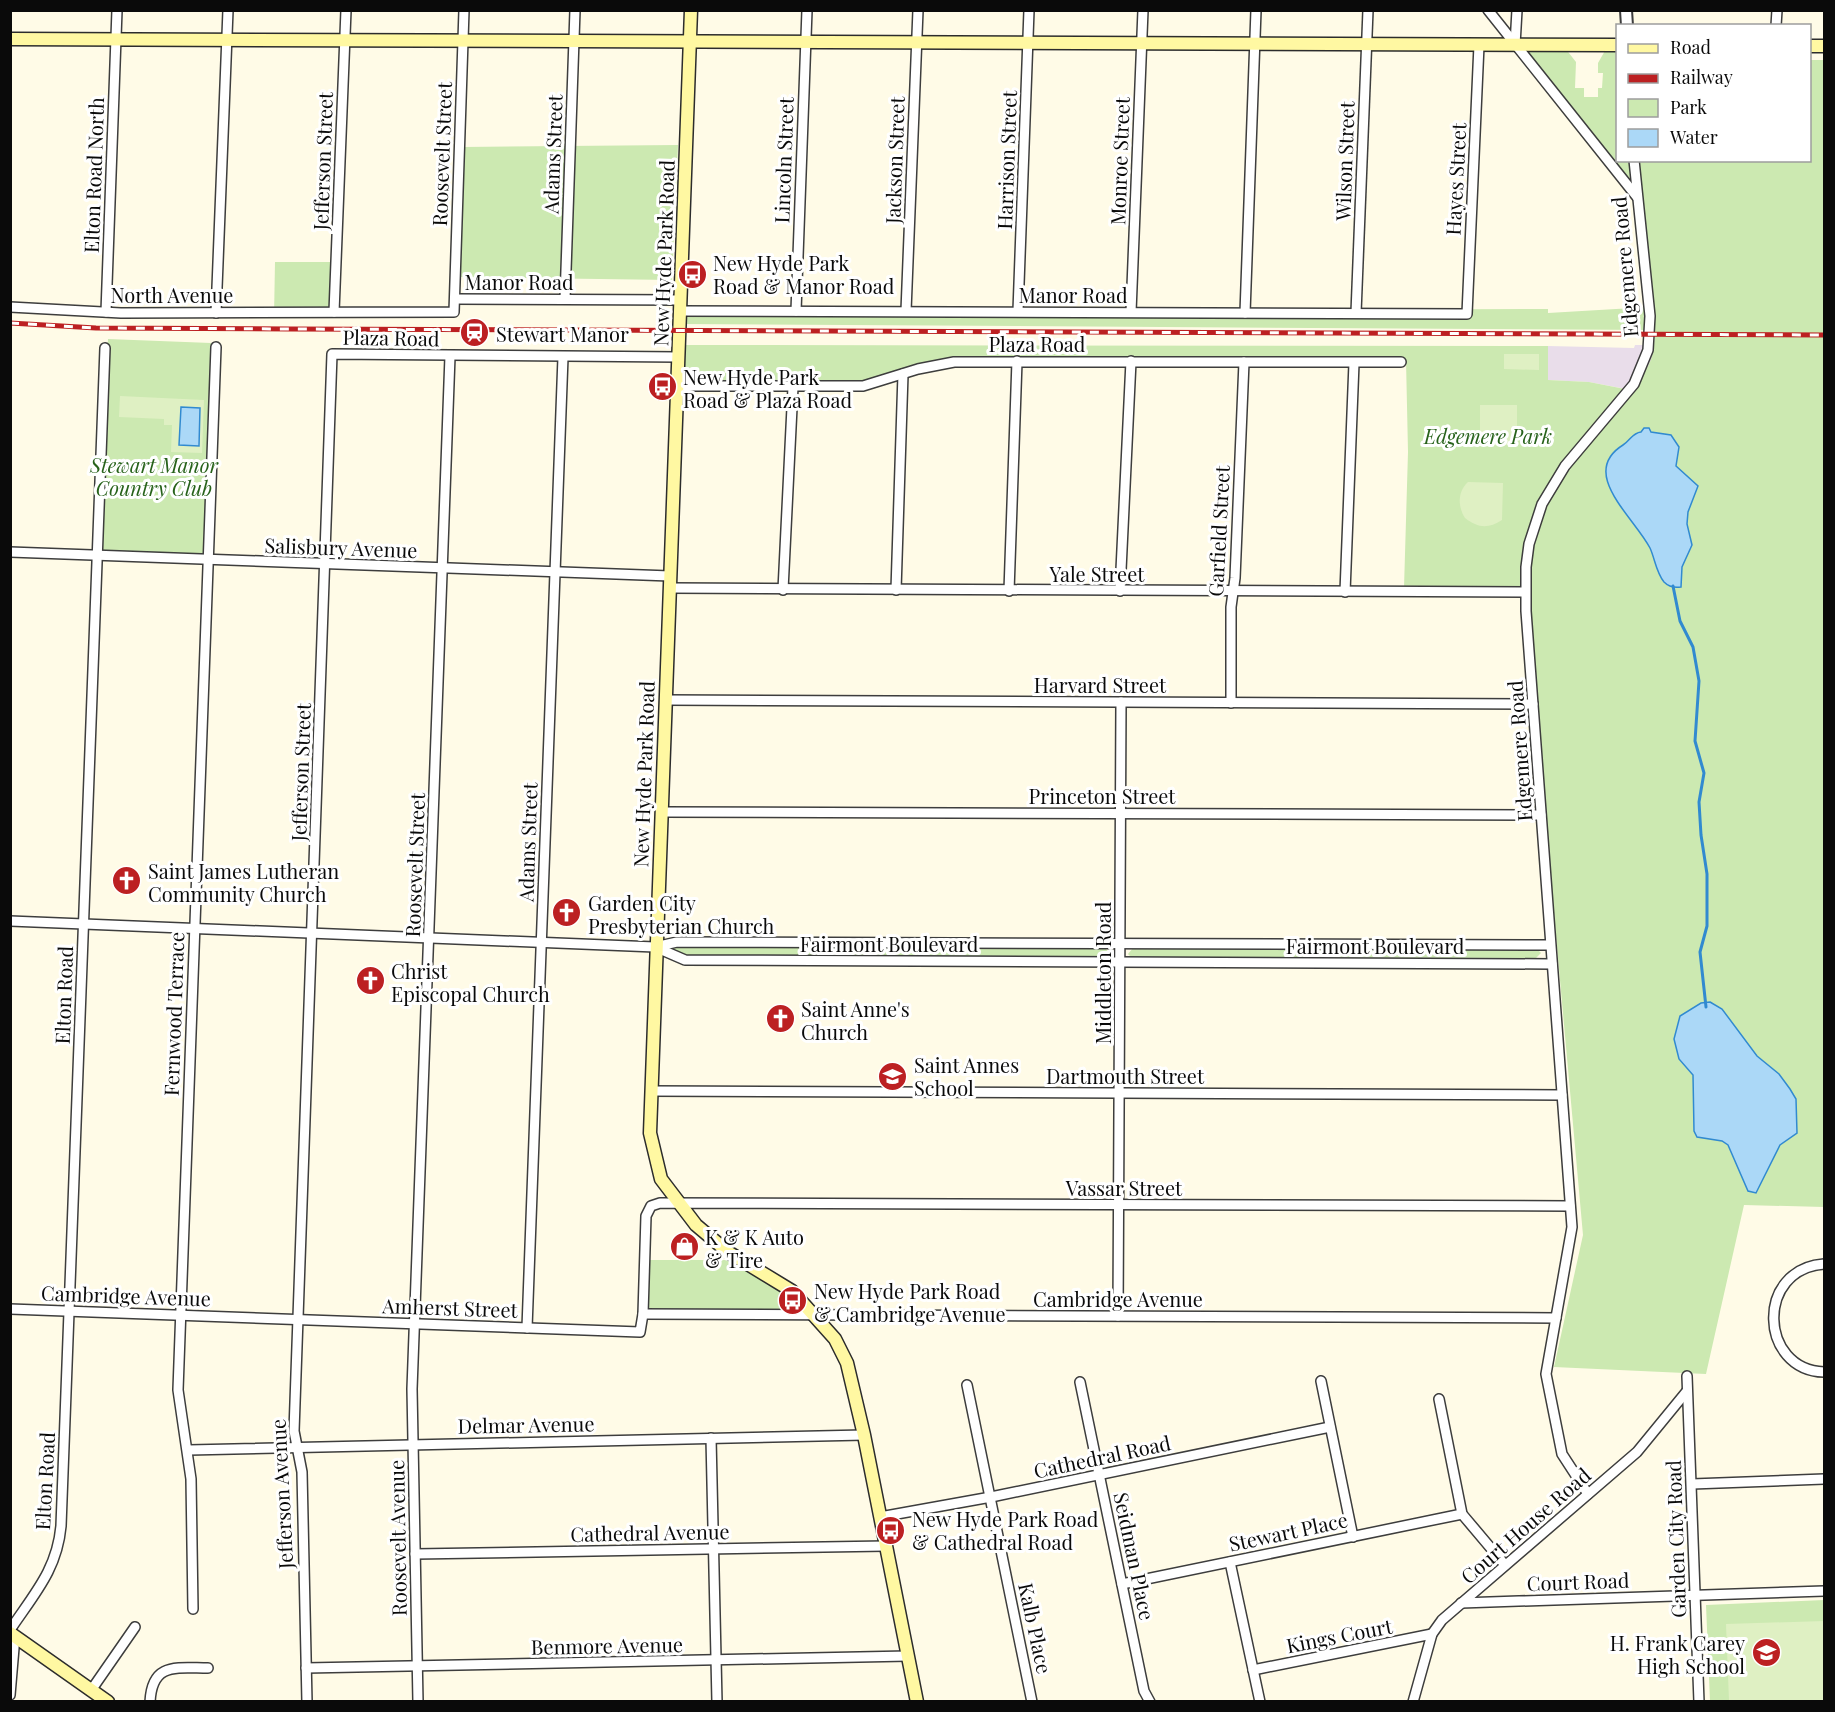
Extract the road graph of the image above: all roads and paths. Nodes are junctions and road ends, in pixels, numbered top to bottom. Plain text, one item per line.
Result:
1 (117, 10) edge
2 (228, 10) edge
3 (346, 10) edge
4 (464, 10) edge
5 (575, 10) edge
6 (691, 10) edge
7 (807, 10) edge
8 (918, 10) edge
9 (1029, 10) edge
10 (1143, 10) edge
11 (1256, 10) edge
12 (1368, 10) edge
13 (1488, 10) edge
14 (1517, 10) edge
15 (10, 39) edge
16 (116, 39) junction
17 (227, 39) junction
18 (345, 39) junction
19 (463, 40) junction
20 (574, 41) junction
21 (690, 42) junction
22 (806, 42) junction
23 (917, 42) junction
24 (1028, 43) junction
25 (1142, 43) junction
26 (1255, 44) junction
27 (1366, 45) junction
28 (1479, 45) junction
29 (1515, 45) junction
30 (1616, 45) edge
31 (1634, 162) edge
32 (1637, 197) junction
33 (455, 298) junction
34 (565, 299) junction
35 (680, 305) junction
36 (10, 307) edge
37 (796, 311) junction
38 (906, 311) junction
39 (106, 312) junction
40 (334, 312) junction
41 (1018, 312) junction
42 (1131, 312) junction
43 (216, 313) junction
44 (1245, 313) junction
45 (1356, 313) junction
46 (1467, 314) joint
47 (216, 347) dead end
48 (105, 348) dead end
49 (450, 356) junction
50 (563, 357) junction
51 (678, 357) junction
52 (1017, 361) junction
53 (1131, 361) junction
54 (1244, 362) junction
55 (1401, 362) dead end
56 (1354, 363) junction
57 (332, 369) joint
58 (903, 374) junction
59 (678, 386) junction
60 (793, 387) junction
61 (10, 552) edge
62 (97, 556) junction
63 (208, 560) junction
64 (326, 564) junction
65 (443, 569) junction
66 (554, 573) junction
67 (670, 582) junction
68 (783, 590) junction
69 (896, 590) junction
70 (1008, 591) junction
71 (1120, 591) junction
72 (1233, 591) junction
73 (1345, 592) junction
74 (1525, 592) junction
75 (666, 700) junction
76 (1121, 702) junction
77 (1230, 703) junction
78 (1533, 704) junction
79 (662, 812) junction
80 (1121, 813) junction
81 (1541, 815) junction
82 (10, 921) edge
83 (83, 924) junction
84 (194, 928) junction
85 (312, 933) junction
86 (430, 938) junction
87 (541, 942) junction
88 (1120, 943) junction
89 (1550, 945) junction
90 (655, 947) junction
91 (1120, 962) junction
92 (1552, 964) junction
93 (651, 1091) junction
94 (1120, 1094) junction
95 (1562, 1095) junction
96 (678, 1203) junction
97 (1119, 1204) junction
98 (1570, 1206) junction
99 (1824, 1264) edge
100 (10, 1309) edge
101 (69, 1311) junction
102 (643, 1314) junction
103 (814, 1314) junction
104 (180, 1315) junction
105 (1118, 1316) junction
106 (240, 1318) joint
107 (1556, 1318) junction
108 (297, 1320) junction
109 (415, 1324) junction
110 (527, 1328) junction
111 (1824, 1372) edge
112 (412, 1374) joint
113 (1687, 1376) dead end
114 (1320, 1381) dead end
115 (1080, 1382) dead end
116 (968, 1385) dead end
117 (1687, 1390) junction
118 (1439, 1399) dead end
119 (1330, 1427) junction
120 (864, 1435) junction
121 (711, 1438) junction
122 (412, 1444) junction
123 (297, 1446) junction
124 (189, 1450) junction
125 (1100, 1475) junction
126 (1824, 1479) edge
127 (1692, 1484) junction
128 (1588, 1494) junction
129 (990, 1497) junction
130 (1462, 1514) junction
131 (880, 1516) junction
132 (1353, 1536) junction
133 (886, 1546) junction
134 (714, 1550) junction
135 (415, 1554) junction
136 (1230, 1562) junction
137 (1505, 1565) junction
138 (1122, 1584) junction
139 (1824, 1591) edge
140 (1695, 1595) junction
141 (1461, 1603) junction
142 (193, 1609) dead end
143 (135, 1627) dead end
144 (12, 1633) edge
145 (1432, 1634) junction
146 (908, 1656) junction
147 (716, 1661) junction
148 (417, 1666) junction
149 (208, 1668) dead end
150 (306, 1668) junction
151 (1253, 1671) junction
152 (92, 1689) junction
153 (10, 1695) edge
154 (108, 1701) edge
155 (150, 1701) edge
156 (307, 1701) edge
157 (418, 1701) edge
158 (717, 1701) edge
159 (917, 1701) edge
160 (1032, 1701) edge
161 (1150, 1701) edge
162 (1260, 1701) edge
163 (1413, 1701) edge
164 (1699, 1701) edge

1 - 16 street, Elton Road North
2 - 17 street
3 - 18 street, Jefferson Street
4 - 19 street, Roosevelt Street
5 - 20 street, Adams Street
6 - 21 main road, New Hyde Park Road
7 - 22 street, Lincoln Street
8 - 23 street, Jackson Street
9 - 24 street, Harrison Street
10 - 25 street, Monroe Street
11 - 26 street
12 - 27 street, Wilson Street
13 - 29 street
14 - 29 street
15 - 16 main road
16 - 17 main road
16 - 39 street, Elton Road North
17 - 18 main road
17 - 43 street
18 - 19 main road
18 - 40 street, Jefferson Street
19 - 20 main road
19 - 33 street, Roosevelt Street
20 - 21 main road
20 - 34 street, Adams Street
21 - 22 main road
21 - 35 main road, New Hyde Park Road
22 - 23 main road
22 - 37 street, Lincoln Street
23 - 24 main road
23 - 38 street, Jackson Street
24 - 25 main road
24 - 41 street, Harrison Street
25 - 26 main road
25 - 42 street, Monroe Street
26 - 27 main road
26 - 44 street
27 - 28 main road
27 - 45 street, Wilson Street
28 - 29 main road
28 - 46 street, Hayes Street
29 - 30 main road
29 - 32 street
31 - 32 street, Edgemere Road
32 - 74 street, Edgemere Road
33 - 34 street, Manor Road
33 - 40 street, Manor Road
34 - 35 street, Manor Road
35 - 37 street, Manor Road
35 - 51 main road, New Hyde Park Road
36 - 39 street, North Avenue
37 - 38 street, Manor Road
38 - 41 street, Manor Road
39 - 43 street, North Avenue
40 - 43 street, North Avenue
41 - 42 street, Manor Road
42 - 44 street, Manor Road
44 - 45 street, Manor Road
45 - 46 street, Manor Road
47 - 63 street, Fernwood Terrace
48 - 62 street, Elton Road
49 - 50 street, Plaza Road
49 - 57 street, Plaza Road
49 - 65 street, Roosevelt Street
50 - 51 street, Plaza Road
50 - 66 street, Adams Street
51 - 59 main road, New Hyde Park Road
52 - 53 street, Plaza Road
52 - 58 street, Plaza Road
52 - 70 street
53 - 54 street, Plaza Road
53 - 71 street
54 - 56 street, Plaza Road
54 - 72 street, Garfield Street
55 - 56 street, Plaza Road
56 - 73 street
57 - 64 street, Jefferson Street
58 - 60 street, Plaza Road
58 - 69 street
59 - 60 street, Plaza Road
59 - 67 main road, New Hyde Park Road
60 - 68 street
61 - 62 street, Salisbury Avenue
62 - 63 street, Salisbury Avenue
62 - 83 street, Elton Road
63 - 64 street, Salisbury Avenue
63 - 84 street, Fernwood Terrace
64 - 65 street, Salisbury Avenue
64 - 85 street, Jefferson Street
65 - 66 street, Salisbury Avenue
65 - 86 street, Roosevelt Street
66 - 67 street, Salisbury Avenue
66 - 87 street, Adams Street
67 - 68 street, Yale Street
67 - 75 main road, New Hyde Park Road
68 - 69 street, Yale Street
69 - 70 street, Yale Street
70 - 71 street, Yale Street
71 - 72 street, Yale Street
72 - 73 street, Yale Street
72 - 77 street, Garfield Street
73 - 74 street, Yale Street
74 - 78 street, Edgemere Road
75 - 76 street, Harvard Street
75 - 79 main road, New Hyde Park Road
76 - 77 street, Harvard Street
76 - 80 street, Middleton Road
77 - 78 street, Harvard Street
78 - 81 street, Edgemere Road
79 - 80 street, Princeton Street
79 - 90 main road, New Hyde Park Road
80 - 81 street, Princeton Street
80 - 88 street, Middleton Road
81 - 89 street, Edgemere Road
82 - 83 street
83 - 84 street
83 - 101 street, Elton Road
84 - 85 street
84 - 104 street, Fernwood Terrace
85 - 86 street
85 - 108 street, Jefferson Street
86 - 87 street
86 - 109 street, Roosevelt Street
87 - 90 street
87 - 110 street, Adams Street
88 - 89 street, Fairmont Boulevard
88 - 90 street, Fairmont Boulevard
88 - 91 street, Middleton Road
89 - 92 street, Edgemere Road
90 - 91 street, Fairmont Boulevard
90 - 93 main road, New Hyde Park Road
91 - 92 street, Fairmont Boulevard
91 - 94 street, Middleton Road
92 - 95 street, Edgemere Road
93 - 94 street, Dartmouth Street
93 - 96 main road, New Hyde Park Road
94 - 95 street, Dartmouth Street
94 - 97 street, Middleton Road
95 - 98 street, Edgemere Road
96 - 97 street, Vassar Street
96 - 102 street, Vassar Street
96 - 103 main road, New Hyde Park Road
97 - 98 street, Vassar Street
97 - 105 street, Middleton Road
98 - 107 street, Edgemere Road
99 - 111 street
100 - 101 street, Cambridge Avenue
101 - 104 street, Cambridge Avenue
101 - 144 street, Elton Road
102 - 103 street, Cambridge Avenue
102 - 110 street, Amherst Street
103 - 105 street, Cambridge Avenue
103 - 120 main road, New Hyde Park Road
104 - 106 street, Cambridge Avenue
104 - 124 street, Fernwood Terrace
105 - 107 street, Cambridge Avenue
106 - 108 street, Amherst Street
107 - 128 street, Edgemere Road
108 - 109 street, Amherst Street
108 - 123 street, Jefferson Avenue
109 - 110 street, Amherst Street
109 - 112 street, Roosevelt Street
112 - 122 street, Roosevelt Avenue
113 - 117 street, Garden City Road
114 - 119 street
115 - 125 street, Seidman Place
116 - 129 street, Kalb Place
117 - 127 street, Garden City Road
117 - 128 street, Court House Road
118 - 130 street
119 - 125 street, Cathedral Road
119 - 132 street
120 - 121 street, Delmar Avenue
120 - 131 main road, New Hyde Park Road
121 - 122 street, Delmar Avenue
121 - 134 street
122 - 123 street, Delmar Avenue
122 - 135 street, Roosevelt Avenue
123 - 124 street, Delmar Avenue
123 - 150 street, Jefferson Avenue
124 - 142 street, Fernwood Terrace
125 - 129 street, Cathedral Road
125 - 138 street, Seidman Place
126 - 127 street
127 - 140 street, Garden City Road
128 - 137 street, Court House Road
129 - 131 street, Cathedral Road
129 - 160 street, Kalb Place
130 - 132 street, Stewart Place
130 - 137 street
131 - 133 main road, New Hyde Park Road
132 - 136 street, Stewart Place
133 - 134 street, Cathedral Avenue
133 - 146 main road, New Hyde Park Road
134 - 135 street, Cathedral Avenue
134 - 147 street
135 - 148 street, Roosevelt Avenue
136 - 138 street, Stewart Place
136 - 151 street
137 - 141 street, Court House Road
138 - 161 street, Seidman Place
139 - 140 street, Court Road
140 - 141 street, Court Road
140 - 164 street, Garden City Road
141 - 145 street, Court House Road
143 - 152 street
144 - 152 main road
144 - 153 street
145 - 151 street, Kings Court
145 - 163 street, Court House Road
146 - 147 street, Benmore Avenue
146 - 159 main road, New Hyde Park Road
147 - 148 street, Benmore Avenue
147 - 158 street
148 - 150 street, Benmore Avenue
148 - 157 street, Roosevelt Avenue
149 - 155 street
150 - 156 street, Jefferson Avenue
151 - 162 street
152 - 154 main road

